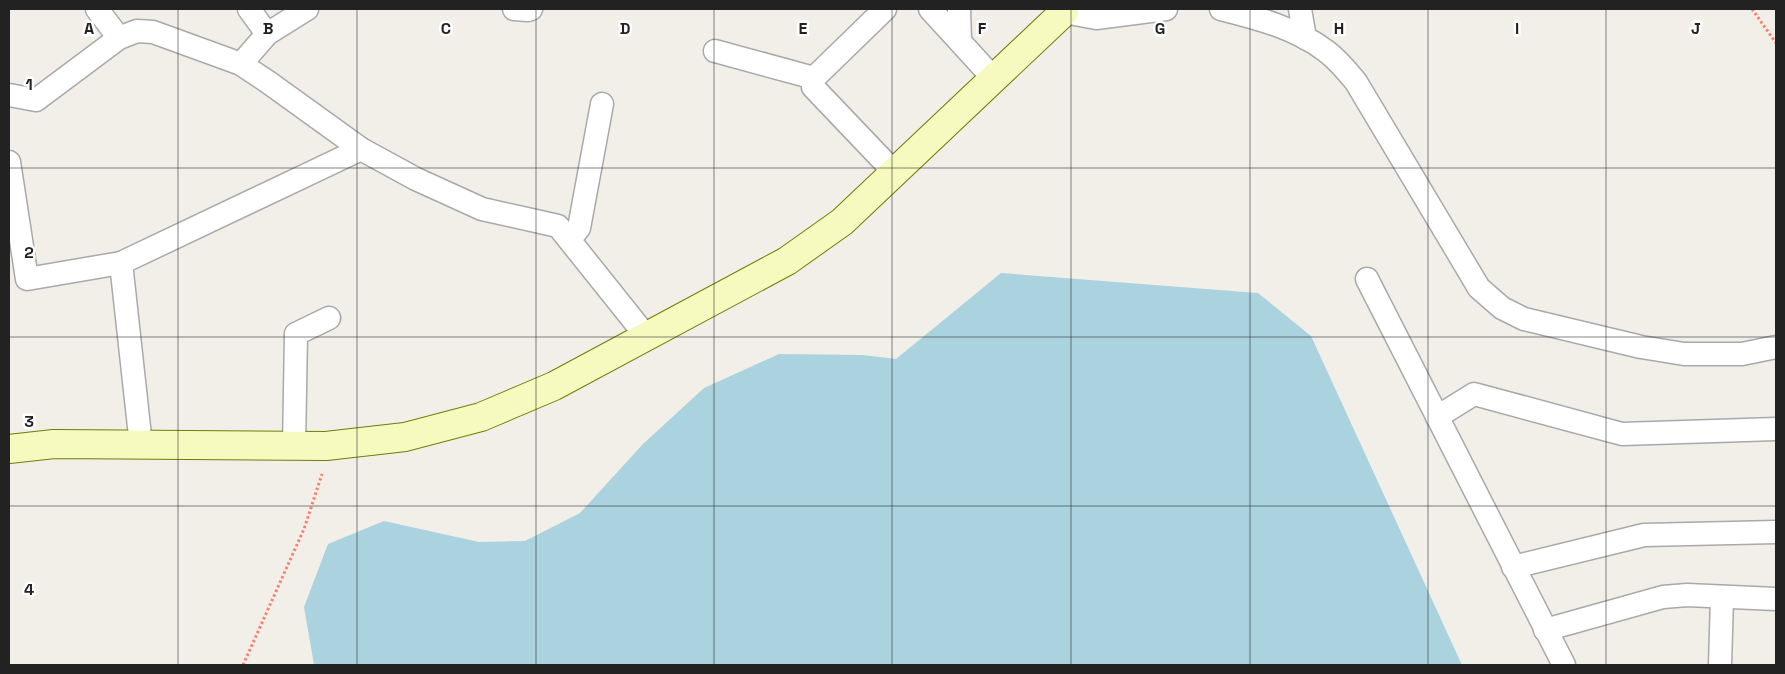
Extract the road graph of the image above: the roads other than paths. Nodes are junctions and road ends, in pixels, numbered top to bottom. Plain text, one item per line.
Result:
1 (97, 9) edge
2 (248, 9) edge
3 (307, 9) edge
4 (514, 9) edge
5 (531, 9) edge
6 (885, 9) edge
7 (930, 9) edge
8 (959, 9) edge
9 (1166, 9) edge
10 (1221, 9) edge
11 (1300, 9) edge
12 (1066, 10) edge
13 (267, 34) junction
14 (119, 38) junction
15 (1304, 38) junction
16 (960, 41) junction
17 (715, 51) dead end
18 (241, 64) junction
19 (814, 78) junction
20 (994, 79) junction
21 (9, 95) edge
22 (602, 104) dead end
23 (361, 149) junction
24 (9, 162) edge
25 (895, 173) junction
26 (570, 239) junction
27 (121, 263) junction
28 (1367, 279) dead end
29 (329, 318) dead end
30 (646, 336) junction
31 (1776, 347) edge
32 (1437, 417) junction
33 (1776, 429) edge
34 (141, 445) junction
35 (294, 446) junction
36 (9, 449) edge
37 (1776, 532) edge
38 (1513, 567) junction
39 (1722, 597) junction
40 (1776, 599) edge
41 (1545, 630) junction
42 (1564, 665) edge
43 (1720, 665) edge

1 - 14 street
2 - 13 street
3 - 13 street
4 - 5 street
6 - 19 street
7 - 16 street
8 - 16 street
9 - 12 street
10 - 15 street
11 - 15 street
12 - 20 street
13 - 18 street
14 - 18 street
14 - 21 street
15 - 31 street
16 - 20 street
17 - 19 street
18 - 23 street
19 - 25 street
20 - 25 street
22 - 26 street
23 - 26 street
23 - 27 street
24 - 27 street
25 - 30 street
26 - 30 street
27 - 34 street
28 - 32 street
29 - 35 street
30 - 35 street
32 - 33 street
32 - 38 street
34 - 35 street
34 - 36 street
37 - 38 street
38 - 41 street
39 - 40 street
39 - 41 street
39 - 43 street
41 - 42 street

